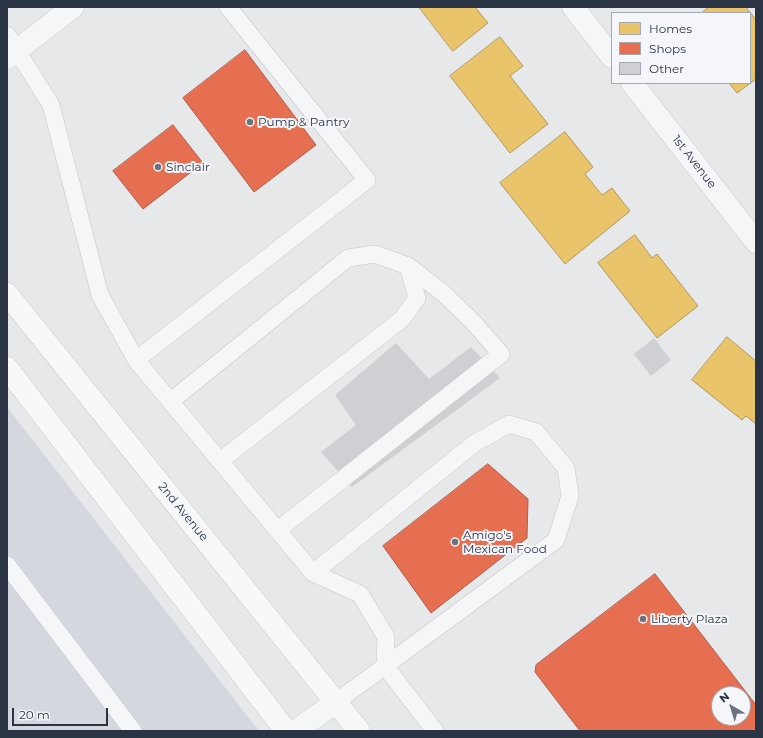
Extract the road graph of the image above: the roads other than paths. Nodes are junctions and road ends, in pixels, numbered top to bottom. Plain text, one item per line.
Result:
1 (73, 7) edge
2 (228, 7) edge
3 (573, 7) edge
4 (10, 48) edge
5 (611, 56) edge
6 (633, 84) edge
7 (756, 242) edge
8 (408, 266) junction
9 (7, 294) edge
10 (136, 360) junction
11 (7, 368) edge
12 (171, 401) junction
13 (220, 461) junction
14 (278, 530) junction
15 (7, 565) edge
16 (313, 573) junction
17 (385, 666) junction
18 (336, 702) junction
19 (133, 731) edge
20 (286, 731) edge
21 (296, 731) edge
22 (359, 731) edge
23 (435, 731) edge

1 - 4 street
2 - 10 lane
3 - 5 street
4 - 10 lane
6 - 7 street, 1st Avenue
8 - 12 lane
8 - 13 lane
8 - 14 lane
9 - 18 main road, 2nd Avenue
10 - 12 lane
11 - 20 main road
12 - 13 lane
13 - 14 lane
14 - 16 lane
15 - 19 lane
16 - 17 lane
16 - 17 lane
17 - 18 lane
17 - 23 lane
18 - 21 street
18 - 22 main road, 2nd Avenue

